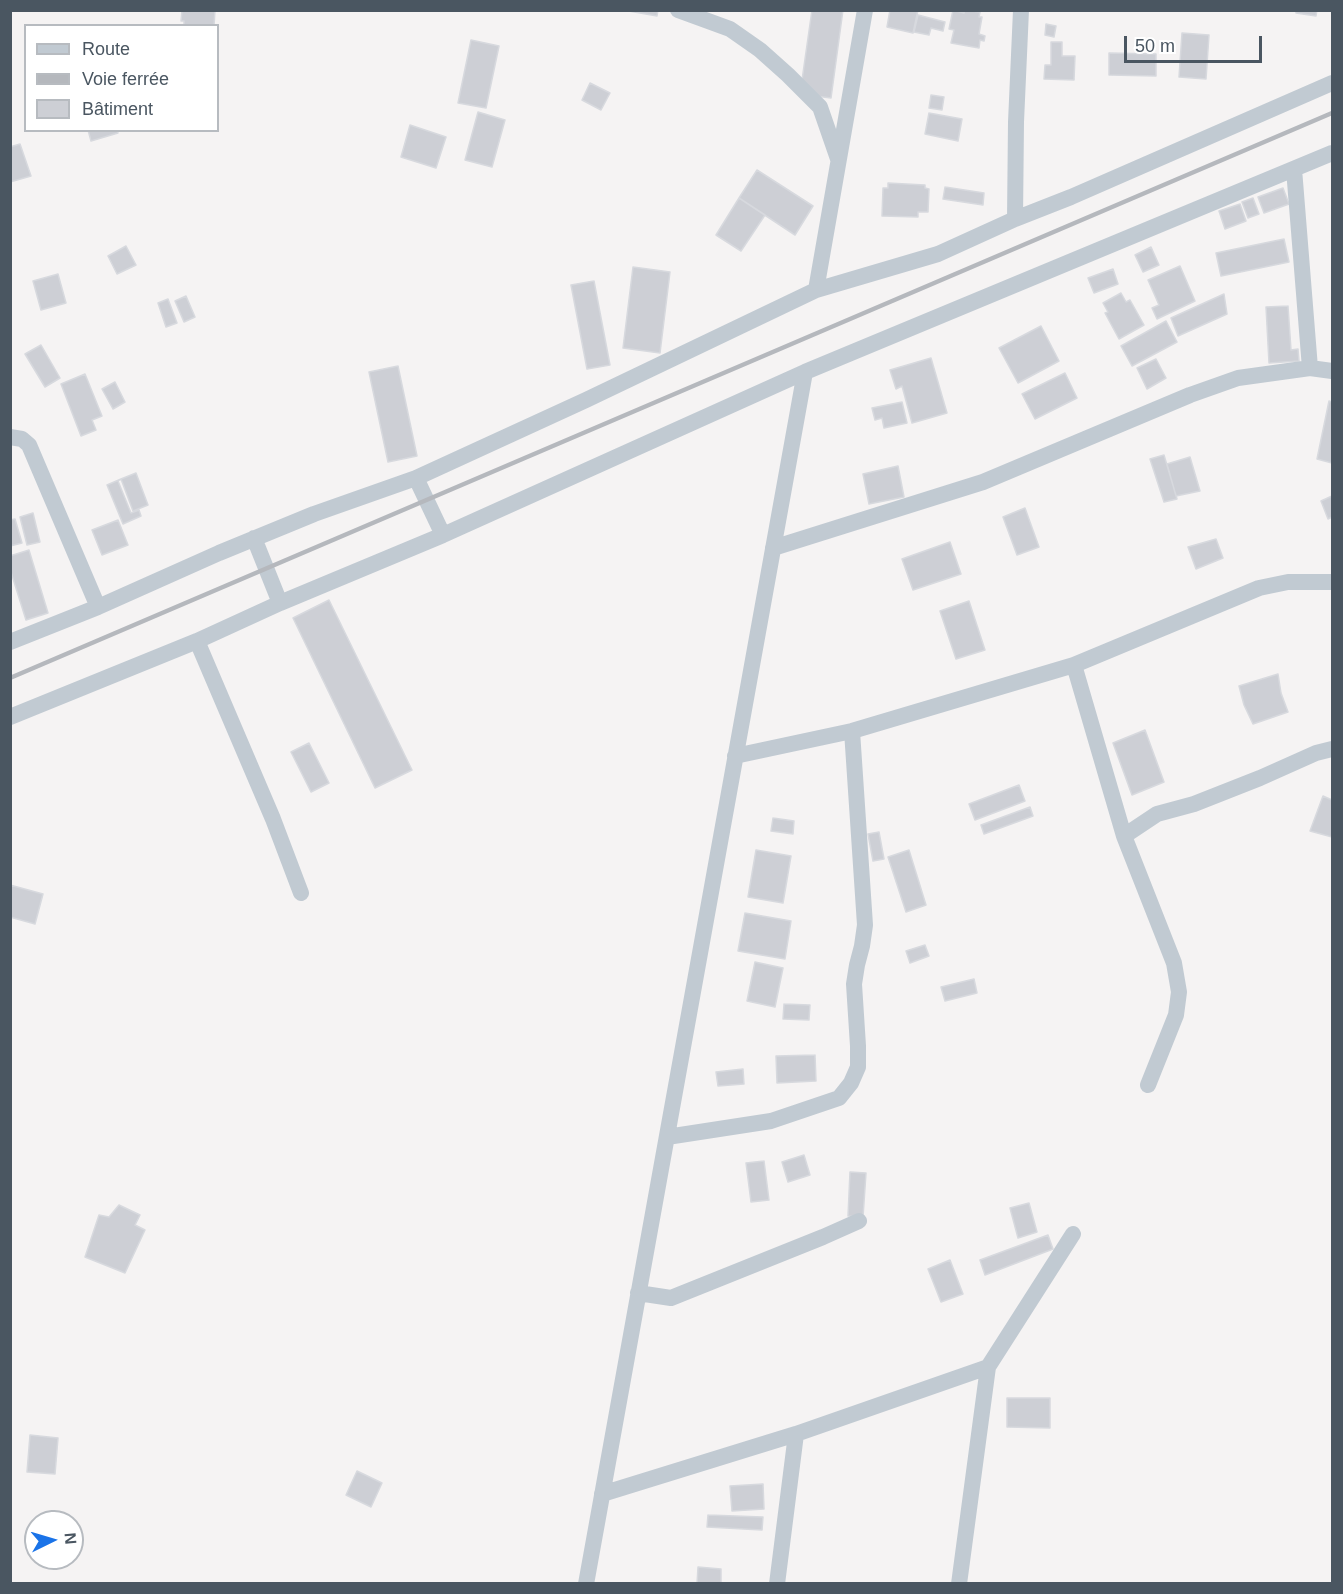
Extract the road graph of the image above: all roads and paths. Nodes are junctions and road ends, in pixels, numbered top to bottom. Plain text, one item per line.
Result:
1 (678, 10) edge
2 (865, 10) edge
3 (1021, 10) edge
4 (1332, 83) edge
5 (1332, 153) edge
6 (839, 160) junction
7 (1294, 169) junction
8 (1015, 219) junction
9 (816, 290) junction
10 (1310, 368) junction
11 (1332, 371) edge
12 (805, 372) junction
13 (10, 438) edge
14 (416, 478) junction
15 (443, 535) junction
16 (254, 538) junction
17 (773, 549) junction
18 (1332, 582) edge
19 (280, 603) junction
20 (98, 607) junction
21 (197, 641) junction
22 (10, 642) edge
23 (1074, 665) junction
24 (10, 717) edge
25 (852, 731) junction
26 (1332, 749) edge
27 (735, 756) junction
28 (1124, 836) junction
29 (301, 893) dead end
30 (1148, 1084) dead end
31 (667, 1137) junction
32 (859, 1221) dead end
33 (1073, 1234) dead end
34 (638, 1293) junction
35 (988, 1366) junction
36 (796, 1434) junction
37 (602, 1494) junction
38 (586, 1584) edge
39 (777, 1584) edge
40 (959, 1584) edge

1 - 6 street
2 - 6 street
3 - 8 street
4 - 8 street
5 - 7 street
6 - 9 street
7 - 10 street
7 - 12 street
8 - 9 street
9 - 14 street
10 - 11 street
10 - 17 street
12 - 15 street
12 - 17 street
13 - 20 street
14 - 15 street
14 - 16 street
15 - 19 street
16 - 19 street
16 - 20 street
17 - 27 street
18 - 23 street
19 - 21 street
20 - 22 street
21 - 24 street
21 - 29 street
23 - 25 street
23 - 28 street
25 - 27 street
25 - 31 street
26 - 28 street
27 - 31 street
28 - 30 street
31 - 34 street
32 - 34 street
33 - 35 street
34 - 37 street
35 - 36 street
35 - 40 street
36 - 37 street
36 - 39 street
37 - 38 street

